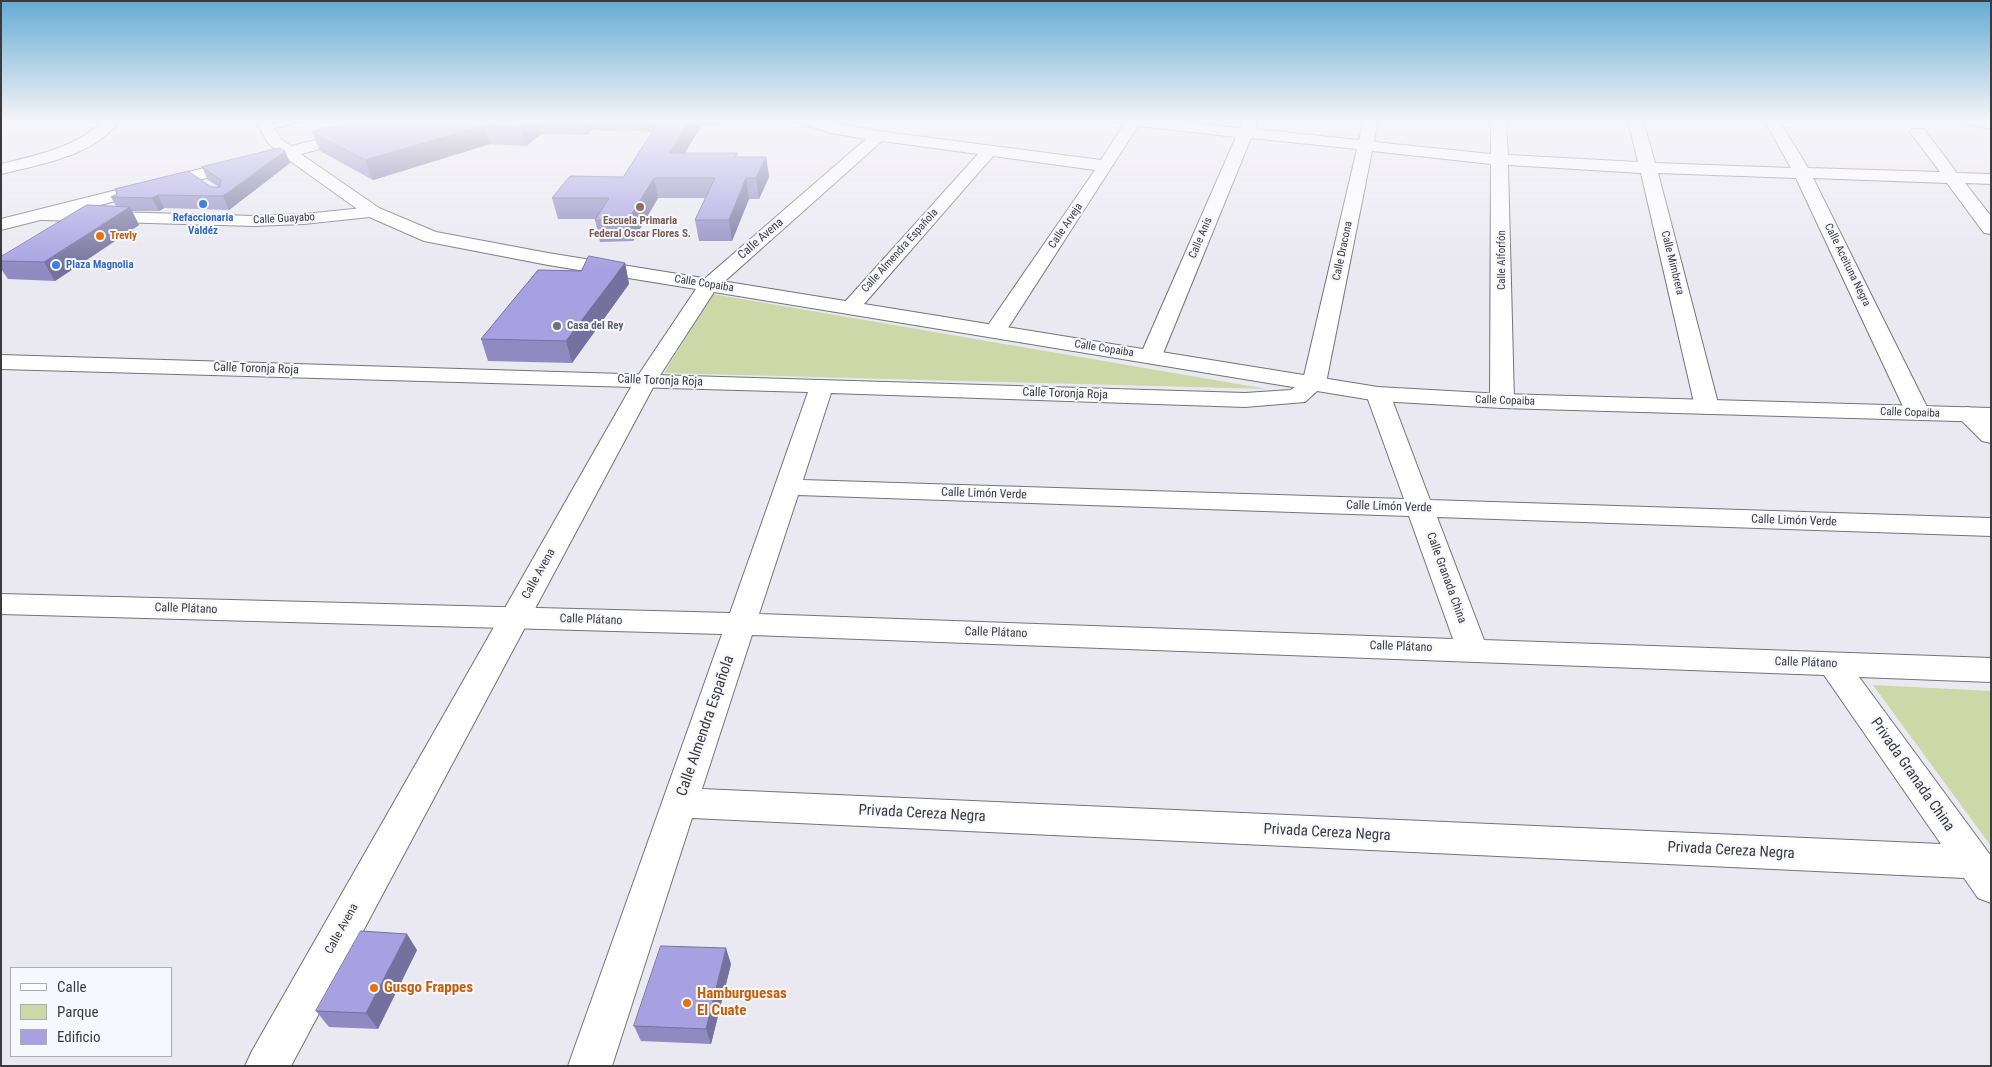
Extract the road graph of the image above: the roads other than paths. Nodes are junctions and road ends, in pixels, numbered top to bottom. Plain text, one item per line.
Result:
1 (147, 170) edge
2 (206, 170) edge
3 (319, 170) edge
4 (840, 170) edge
5 (972, 170) edge
6 (1103, 170) edge
7 (1230, 170) edge
8 (1361, 170) edge
9 (1501, 170) edge
10 (1649, 170) edge
11 (1704, 170) edge
12 (1800, 170) edge
13 (1946, 170) edge
14 (1802, 173) junction
15 (194, 176) junction
16 (1952, 178) junction
17 (1991, 179) edge
18 (208, 186) edge
19 (1, 210) edge
20 (373, 212) junction
21 (44, 214) junction
22 (1, 226) edge
23 (1991, 229) edge
24 (709, 285) junction
25 (850, 308) junction
26 (995, 331) junction
27 (1151, 356) junction
28 (1, 362) edge
29 (646, 380) junction
30 (1314, 383) junction
31 (822, 386) junction
32 (1378, 394) junction
33 (1502, 401) junction
34 (1707, 407) junction
35 (1918, 413) junction
36 (1979, 415) edge
37 (1991, 436) edge
38 (787, 487) junction
39 (1420, 508) junction
40 (1991, 527) edge
41 (1, 604) edge
42 (515, 618) junction
43 (741, 624) junction
44 (1472, 650) junction
45 (1833, 664) junction
46 (1991, 670) edge
47 (680, 804) junction
48 (1982, 874) edge
49 (267, 1066) edge
50 (590, 1066) edge

1 - 19 street
2 - 15 street
3 - 20 street, Calle Copaiba
4 - 24 street, Calle Avena
5 - 25 street, Calle Almendra Española
6 - 26 street, Calle Arveja
7 - 27 street, Calle Anís
8 - 30 street, Calle Dracona
9 - 33 street, Calle Alforfón
10 - 34 street, Calle Mimbrera
11 - 14 street
12 - 14 street, Calle Aceituna Negra
13 - 16 street
14 - 16 street
14 - 35 street, Calle Aceituna Negra
15 - 18 lane
15 - 21 street
16 - 17 street
16 - 23 street
20 - 21 street, Calle Guayabo
20 - 24 street, Calle Copaiba
21 - 22 street
24 - 25 street, Calle Copaiba
24 - 29 street, Calle Avena
25 - 26 street, Calle Copaiba
26 - 27 street, Calle Copaiba
27 - 30 street, Calle Copaiba
28 - 29 street, Calle Toronja Roja
29 - 31 street, Calle Toronja Roja
29 - 42 street, Calle Avena
30 - 31 street, Calle Toronja Roja
30 - 32 street, Calle Copaiba
31 - 38 street, Calle Almendra Española
32 - 33 street, Calle Copaiba
32 - 39 street, Calle Granada China
33 - 34 street, Calle Copaiba
34 - 35 street, Calle Copaiba
35 - 36 street, Calle Copaiba
36 - 37 street
38 - 39 street, Calle Limón Verde
38 - 43 street, Calle Almendra Española
39 - 40 street, Calle Limón Verde
39 - 44 street, Calle Granada China
41 - 42 street, Calle Plátano
42 - 43 street, Calle Plátano
42 - 49 street, Calle Avena
43 - 44 street, Calle Plátano
43 - 47 street, Calle Almendra Española
44 - 45 street, Calle Plátano
45 - 46 street, Calle Plátano
45 - 48 street, Privada Granada China
47 - 48 street, Privada Cereza Negra
47 - 50 street, Calle Almendra Española

